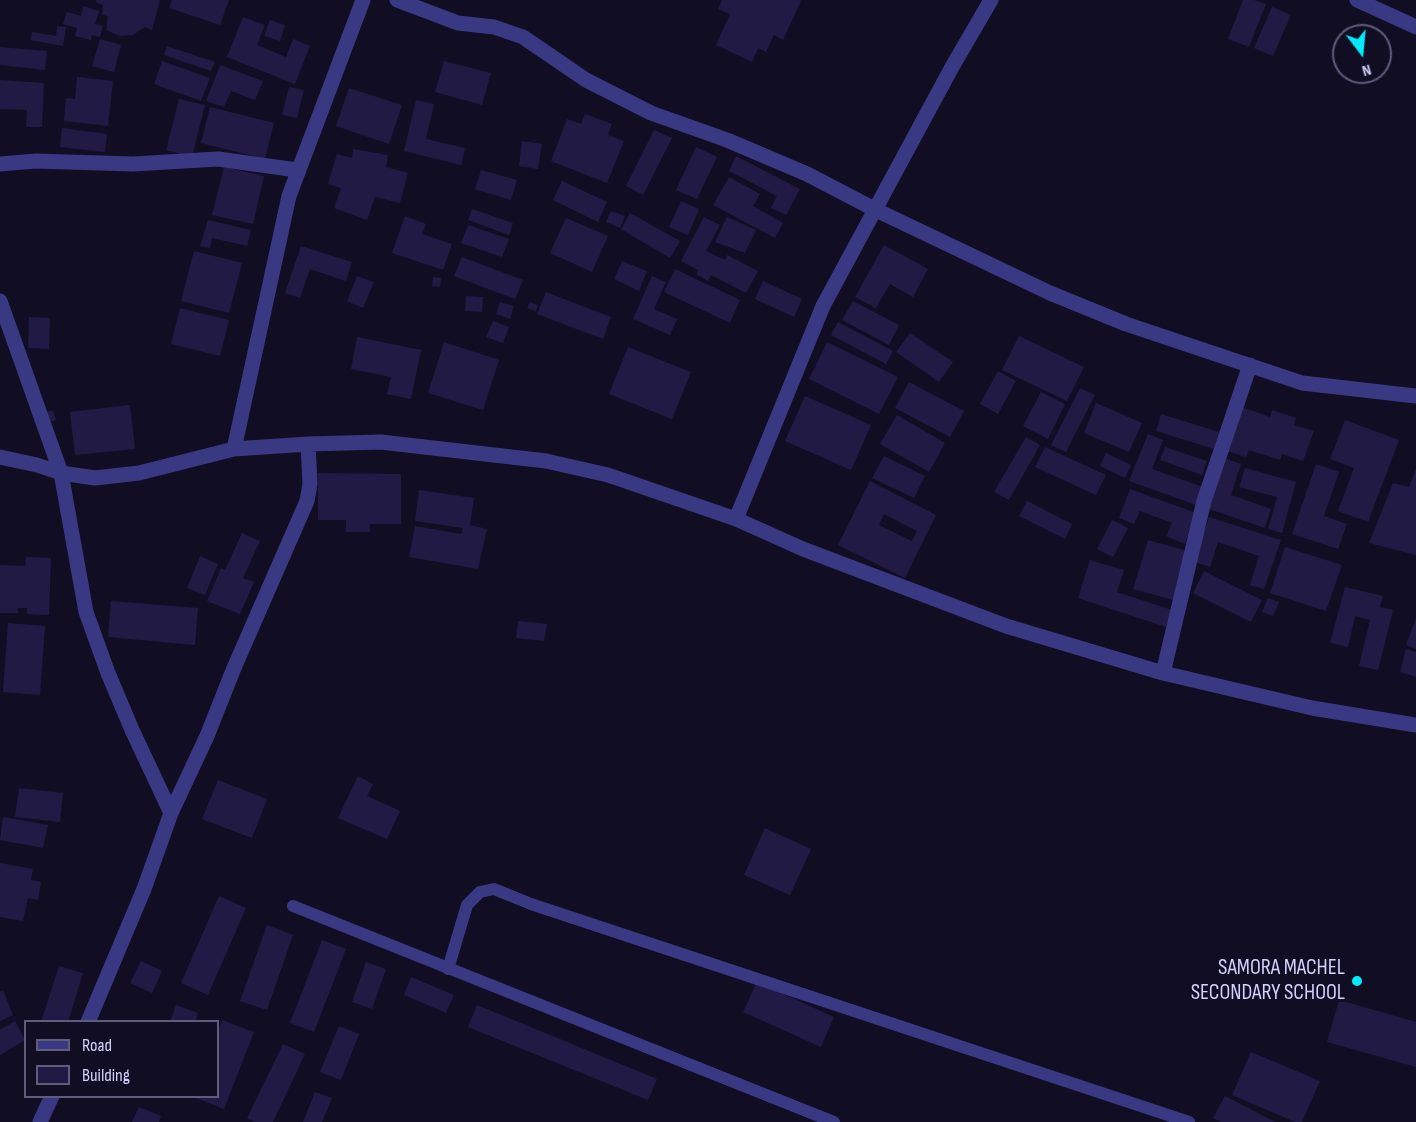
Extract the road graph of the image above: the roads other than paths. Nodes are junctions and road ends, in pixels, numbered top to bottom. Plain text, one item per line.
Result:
1 (363, 0) edge
2 (397, 0) edge
3 (991, 0) edge
4 (1357, 0) edge
5 (1416, 27) edge
6 (0, 164) edge
7 (297, 170) junction
8 (876, 210) junction
9 (0, 301) edge
10 (1250, 365) junction
11 (1416, 396) edge
12 (308, 444) junction
13 (234, 449) junction
14 (0, 457) edge
15 (62, 473) junction
16 (736, 519) junction
17 (1163, 673) junction
18 (1416, 725) edge
19 (171, 813) junction
20 (293, 906) dead end
21 (448, 969) junction
22 (89, 1020) edge
23 (51, 1098) edge
24 (40, 1122) edge
25 (834, 1122) edge
26 (1189, 1122) edge

1 - 7 street
2 - 8 street
3 - 8 street
4 - 5 street
6 - 7 street
7 - 13 street
8 - 10 street
8 - 16 street
9 - 15 street
10 - 11 street
10 - 17 street
12 - 13 street
12 - 16 street
12 - 19 street
13 - 15 street
14 - 15 street
15 - 19 street
16 - 17 street
17 - 18 street
19 - 22 street
20 - 21 lane
21 - 25 lane
21 - 26 lane
23 - 24 street

